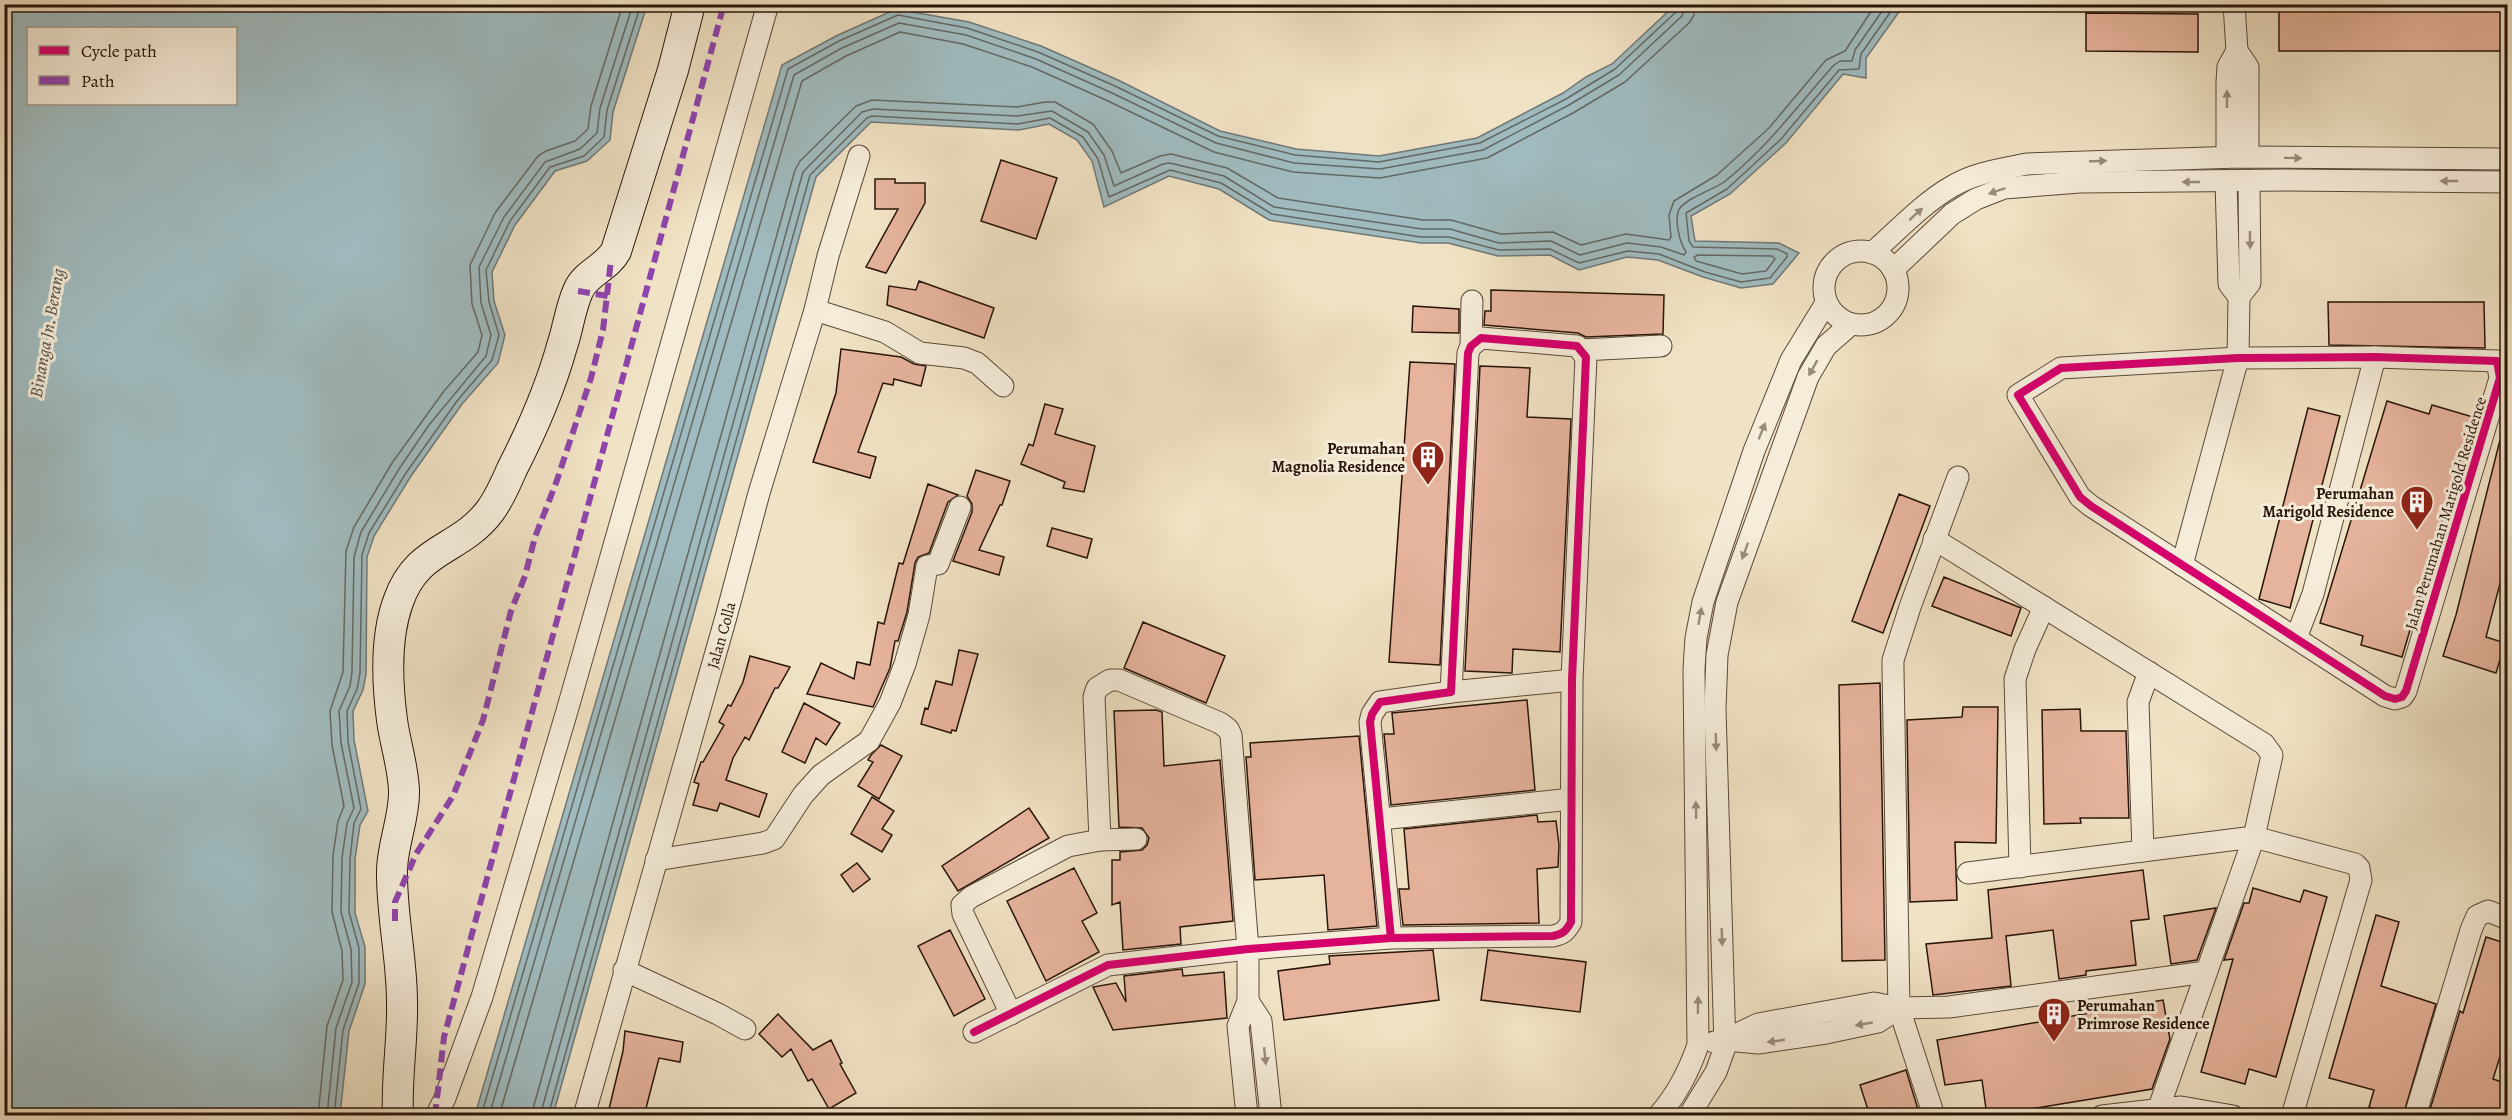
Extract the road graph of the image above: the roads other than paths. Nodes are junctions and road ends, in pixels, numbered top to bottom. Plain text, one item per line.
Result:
1 (690, 4) edge
2 (768, 4) edge
3 (2234, 4) edge
4 (860, 156) dead end
5 (2237, 158) junction
6 (2508, 159) edge
7 (2249, 181) junction
8 (2226, 182) junction
9 (2508, 182) edge
10 (1872, 253) junction
11 (1893, 270) junction
12 (2239, 297) junction
13 (1472, 301) dead end
14 (1826, 303) junction
15 (815, 310) junction
16 (1851, 324) junction
17 (1471, 346) junction
18 (1661, 346) dead end
19 (1582, 350) junction
20 (2375, 357) junction
21 (2238, 358) junction
22 (2502, 361) edge
23 (1003, 386) dead end
24 (1958, 477) dead end
25 (960, 507) dead end
26 (1934, 538) junction
27 (2182, 565) junction
28 (2044, 607) junction
29 (2295, 638) junction
30 (2149, 672) junction
31 (1572, 680) junction
32 (1451, 692) junction
33 (1571, 799) junction
34 (1381, 819) junction
35 (2254, 837) junction
36 (1136, 838) dead end
37 (1100, 840) junction
38 (2143, 851) junction
39 (656, 860) junction
40 (2020, 867) junction
41 (1968, 873) dead end
42 (2508, 919) edge
43 (1391, 938) junction
44 (1248, 949) junction
45 (624, 970) junction
46 (2206, 972) junction
47 (1248, 1001) junction
48 (1899, 1008) junction
49 (1011, 1014) junction
50 (745, 1029) dead end
51 (974, 1032) dead end
52 (1725, 1040) junction
53 (1698, 1045) junction
54 (2156, 1112) edge
55 (398, 1116) edge
56 (436, 1116) edge
57 (584, 1116) edge
58 (1247, 1116) edge
59 (1271, 1116) edge
60 (1658, 1116) edge
61 (1689, 1116) edge
62 (1934, 1116) edge
63 (2102, 1116) edge
64 (2233, 1116) edge
65 (2292, 1116) edge
66 (2415, 1116) edge

1 - 55 street
2 - 56 street
3 - 5 street
4 - 15 street, Jalan Colla
5 -> 6 street
10 -> 5 street
7 - 8 street
9 -> 7 street
7 -> 12 street
8 -> 11 street
8 - 12 street
10 - 11 street
10 - 14 street
11 - 16 street
12 - 21 street
13 - 17 street
14 - 16 street
53 -> 14 street
15 - 23 street
15 - 39 street, Jalan Colla
16 -> 52 street
17 - 19 street
17 - 32 street
18 - 19 street
19 - 31 street
20 - 21 street, Jalan Perumahan Marigold Residence
20 - 22 street, Jalan Perumahan Marigold Residence
20 - 29 street
21 - 27 street
21 - 27 street, Jalan Perumahan Marigold Residence
22 - 29 street, Jalan Perumahan Marigold Residence
24 - 26 street
25 - 39 street
26 - 28 street
26 - 48 street
27 - 29 street
28 - 30 street
28 - 40 street
30 - 35 street
30 - 38 street
31 - 32 street
31 - 33 street
32 - 34 street
33 - 34 street
33 - 43 street
34 - 43 street
35 - 38 street
35 - 46 street
35 - 65 street
36 - 37 street
37 - 44 street
37 - 49 street
38 - 40 street
39 - 45 street, Jalan Colla
40 - 41 street
42 - 66 street
43 - 44 street
44 - 47 street
44 - 49 street
45 - 50 street
45 - 57 street, Jalan Colla
46 - 48 street
46 - 54 street
47 - 58 street
47 -> 59 street
48 - 52 street
48 - 62 street
49 - 51 street
52 - 53 street
52 - 61 street
53 - 60 street
54 - 63 street
54 - 64 street

